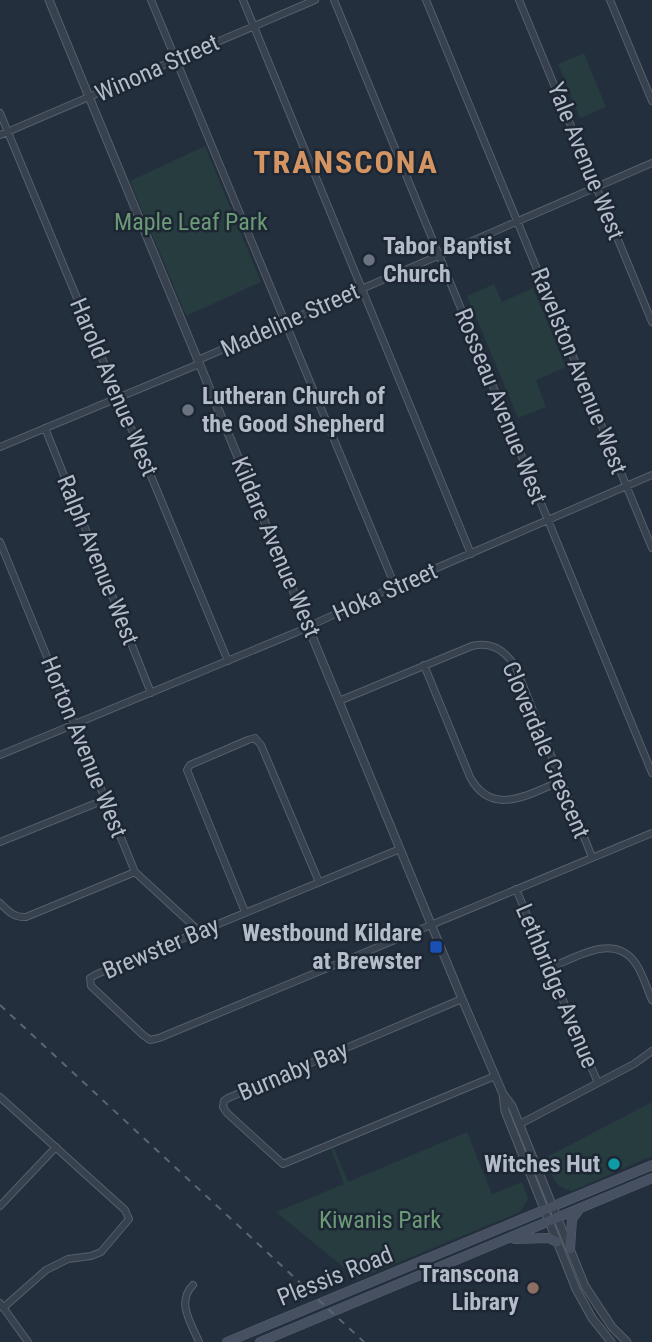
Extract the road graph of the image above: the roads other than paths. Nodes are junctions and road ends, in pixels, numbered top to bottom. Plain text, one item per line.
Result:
1 (49, 0) edge
2 (151, 0) edge
3 (243, 0) edge
4 (315, 0) edge
5 (334, 0) edge
6 (426, 0) edge
7 (519, 0) edge
8 (610, 0) edge
9 (253, 26) junction
10 (176, 59) junction
11 (90, 98) junction
12 (652, 101) edge
13 (0, 113) edge
14 (8, 132) junction
15 (0, 135) edge
16 (652, 163) edge
17 (596, 187) junction
18 (518, 221) junction
19 (439, 256) junction
20 (362, 289) junction
21 (652, 322) edge
22 (285, 324) junction
23 (199, 362) junction
24 (119, 397) junction
25 (45, 428) junction
26 (0, 447) edge
27 (652, 475) edge
28 (627, 486) junction
29 (549, 521) junction
30 (0, 542) edge
31 (652, 548) edge
32 (471, 555) junction
33 (395, 586) junction
34 (308, 626) junction
35 (228, 661) junction
36 (424, 665) junction
37 (150, 693) junction
38 (339, 701) junction
39 (74, 724) junction
40 (0, 755) edge
41 (652, 774) edge
42 (561, 780) junction
43 (104, 800) junction
44 (652, 833) edge
45 (0, 842) edge
46 (400, 849) junction
47 (592, 857) junction
48 (135, 872) junction
49 (318, 882) junction
50 (516, 888) junction
51 (0, 903) edge
52 (245, 912) junction
53 (432, 924) junction
54 (199, 930) junction
55 (550, 968) junction
56 (462, 999) junction
57 (652, 1000) edge
58 (652, 1051) edge
59 (495, 1076) junction
60 (598, 1083) junction
61 (503, 1094) junction
62 (0, 1097) edge
63 (520, 1124) junction
64 (56, 1147) junction
65 (652, 1165) edge
66 (652, 1178) edge
67 (0, 1206) edge
68 (550, 1210) junction
69 (579, 1210) junction
70 (554, 1221) junction
71 (510, 1239) junction
72 (556, 1241) junction
73 (570, 1249) junction
74 (193, 1285) dead end
75 (1, 1306) edge
76 (260, 1328) junction
77 (263, 1341) edge
78 (28, 1342) edge
79 (199, 1342) edge
80 (227, 1342) edge
81 (611, 1342) edge
82 (627, 1342) edge

1 - 11 street, Kildare Avenue West
2 - 10 street
3 - 9 street
4 - 9 street, Winona Street
5 - 19 street, Rosseau Avenue West
6 - 18 street, Ravelston Avenue West
7 - 17 street, Yale Avenue West
8 - 12 street
9 - 10 street, Winona Street
9 - 20 street
10 - 11 street, Winona Street
10 - 22 street
11 - 14 street, Winona Street
11 - 23 street, Kildare Avenue West
13 - 14 street, Harold Avenue West
14 - 15 street, Winona Street
14 - 24 street, Harold Avenue West
16 - 17 street, Madeline Street
17 - 18 street, Madeline Street
17 - 21 street, Yale Avenue West
18 - 19 street, Madeline Street
18 - 28 street, Ravelston Avenue West
19 - 20 street, Madeline Street
19 - 29 street, Rosseau Avenue West
20 - 22 street, Madeline Street
20 - 32 street
22 - 23 street, Madeline Street
22 - 33 street
23 - 24 street, Madeline Street
23 - 34 street, Kildare Avenue West
24 - 25 street, Madeline Street
24 - 35 street, Harold Avenue West
25 - 26 street, Madeline Street
25 - 37 street, Ralph Avenue West
27 - 28 street, Hoka Street
28 - 29 street, Hoka Street
28 - 31 street, Ravelston Avenue West
29 - 32 street, Hoka Street
29 - 41 street, Rosseau Avenue West
30 - 39 street, Horton Avenue West
32 - 33 street, Hoka Street
33 - 34 street, Hoka Street
34 - 35 street, Hoka Street
34 - 38 street, Kildare Avenue West
35 - 37 street, Hoka Street
36 - 38 street, Cloverdale Crescent
36 - 42 street
36 - 42 street, Cloverdale Crescent
37 - 39 street, Hoka Street
38 - 46 street, Kildare Avenue West
39 - 40 street, Hoka Street
39 - 43 street, Horton Avenue West
42 - 47 street, Cloverdale Crescent
43 - 45 street
43 - 48 street, Horton Avenue West
44 - 47 street
46 - 49 street, Brewster Bay
46 - 53 street, Kildare Avenue West
47 - 50 street
48 - 51 street
48 - 54 street, Horton Avenue West
49 - 52 street, Brewster Bay
49 - 52 street
50 - 53 street
50 - 55 street, Lethbridge Avenue
52 - 54 street, Brewster Bay
53 - 54 street, Brewster Bay
53 - 56 street, Kildare Avenue West
55 - 57 street
55 - 60 street, Lethbridge Avenue
56 - 59 street, Kildare Avenue West
56 - 59 street, Burnaby Bay
58 - 60 street
59 - 61 street, Kildare Avenue West
60 - 63 street
61 - 63 street, Kildare Avenue West
61 - 68 street, Kildare Avenue West
62 - 64 street
63 - 68 street, Kildare Avenue West
64 - 67 street
64 - 75 street
65 - 68 main road, Plessis Road
66 - 69 main road, Plessis Road
68 - 70 street
68 - 76 main road, Plessis Road
69 - 70 main road, Plessis Road
69 - 73 main road
70 - 71 main road, Plessis Road
70 - 72 street
70 - 73 street
71 - 72 main road
71 - 77 main road, Plessis Road
72 - 81 street
73 - 82 street
74 - 79 street
75 - 78 street
76 - 77 street
76 - 80 main road, Plessis Road

